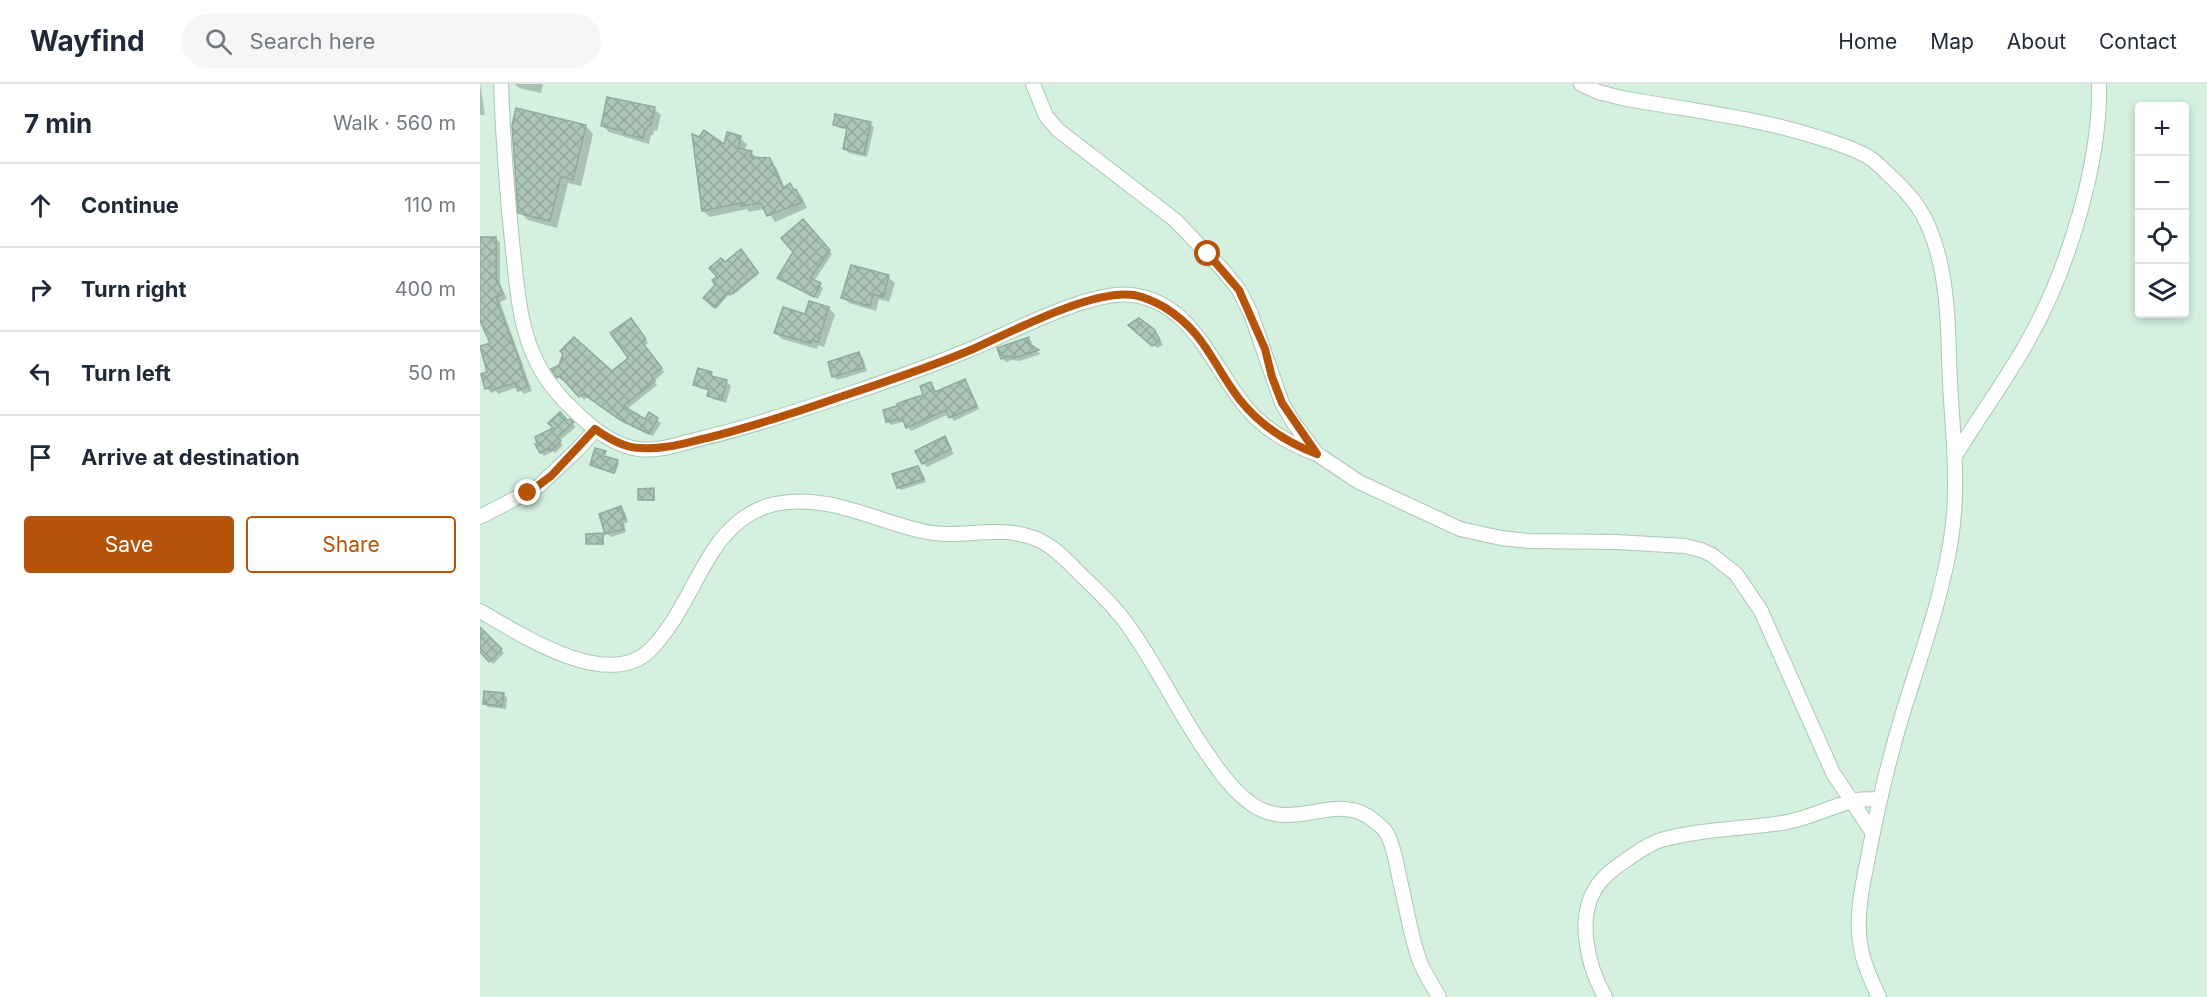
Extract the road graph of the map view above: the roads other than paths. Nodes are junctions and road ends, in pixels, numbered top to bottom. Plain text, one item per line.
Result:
1 (501, 84) edge
2 (1033, 84) edge
3 (1581, 84) edge
4 (2099, 84) edge
5 (595, 429) junction
6 (1317, 454) junction
7 (1955, 456) junction
8 (480, 517) edge
9 (480, 611) edge
10 (1879, 799) junction
11 (1853, 801) junction
12 (1873, 833) junction
13 (1439, 997) edge
14 (1605, 997) edge
15 (1879, 997) edge

1 - 5 street
2 - 6 street
3 - 7 street
4 - 7 street
5 - 6 street
5 - 8 street
6 - 11 street
7 - 10 street
9 - 13 street
10 - 11 street
10 - 12 street
11 - 12 street
11 - 14 street
12 - 15 street

